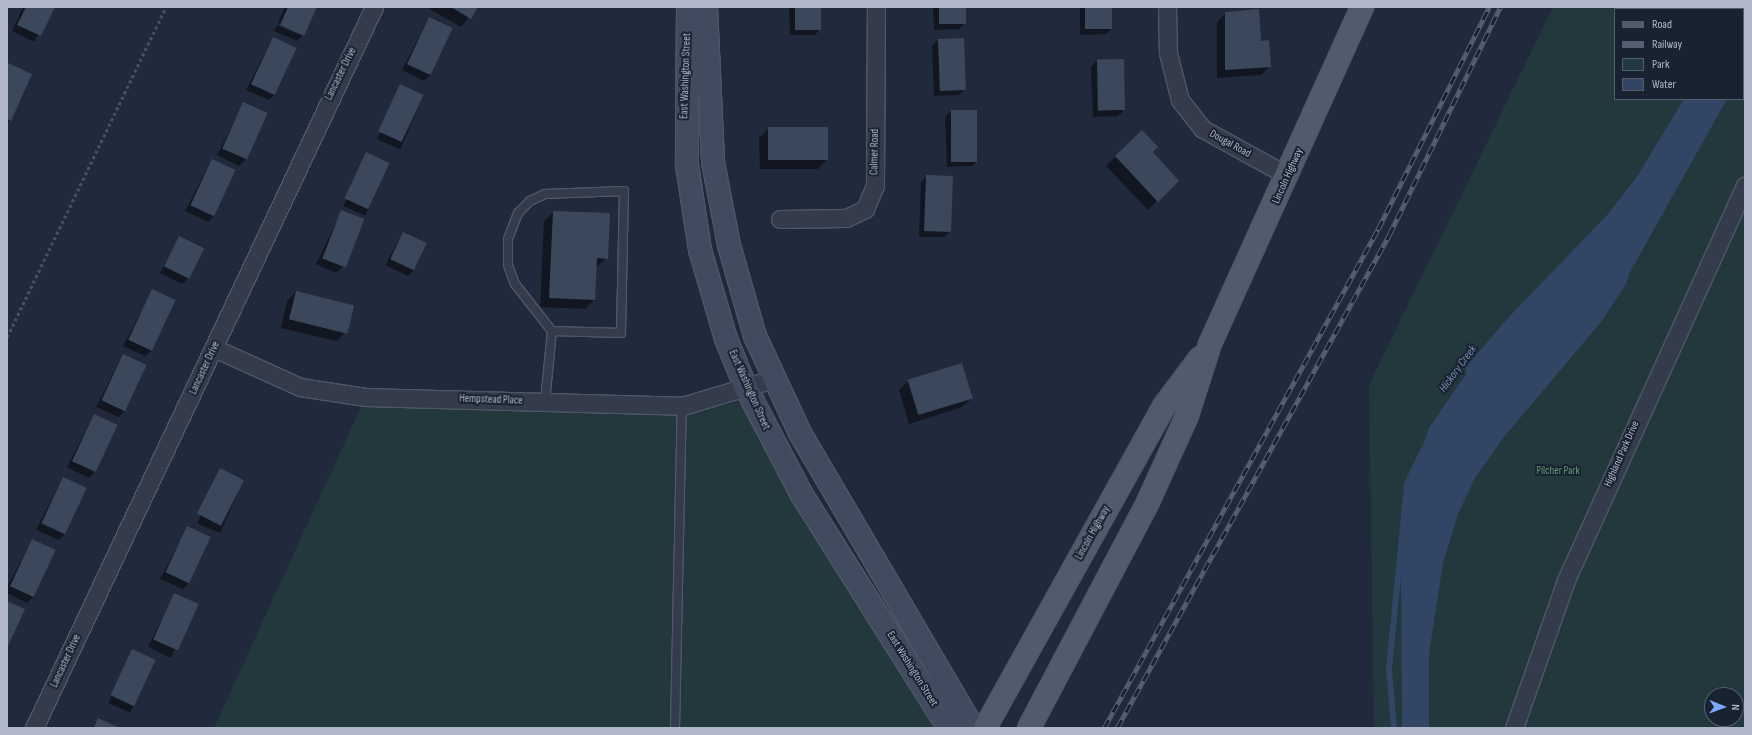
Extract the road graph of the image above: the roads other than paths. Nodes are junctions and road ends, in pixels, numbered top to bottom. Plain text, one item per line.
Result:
1 (374, 7) edge
2 (688, 7) edge
3 (706, 7) edge
4 (876, 7) edge
5 (1167, 7) edge
6 (1362, 7) edge
7 (1288, 176) junction
8 (1745, 186) edge
9 (780, 219) dead end
10 (552, 331) junction
11 (1210, 344) junction
12 (214, 348) junction
13 (773, 379) junction
14 (746, 388) junction
15 (546, 402) junction
16 (682, 406) junction
17 (34, 728) edge
18 (675, 728) edge
19 (950, 728) edge
20 (973, 728) edge
21 (985, 728) edge
22 (1029, 728) edge
23 (1514, 728) edge

1 - 12 street, Lancaster Drive
2 - 14 street, East Washington Street
3 - 13 street, East Washington Street
4 - 9 street, Calmer Road
5 - 7 street, Dougal Road
6 - 7 main road, Lincoln Highway
7 - 11 main road, Lincoln Highway
8 - 23 street, Highland Park Drive
10 - 10 lane
10 - 15 lane
11 - 21 main road, Lincoln Highway
11 - 22 main road, Lincoln Highway
12 - 15 street, Hempstead Place
12 - 17 street, Lancaster Drive
13 - 14 street, Hempstead Place
13 - 20 street, East Washington Street
14 - 16 street, Hempstead Place
14 - 19 street, East Washington Street
15 - 16 street, Hempstead Place
16 - 18 lane

